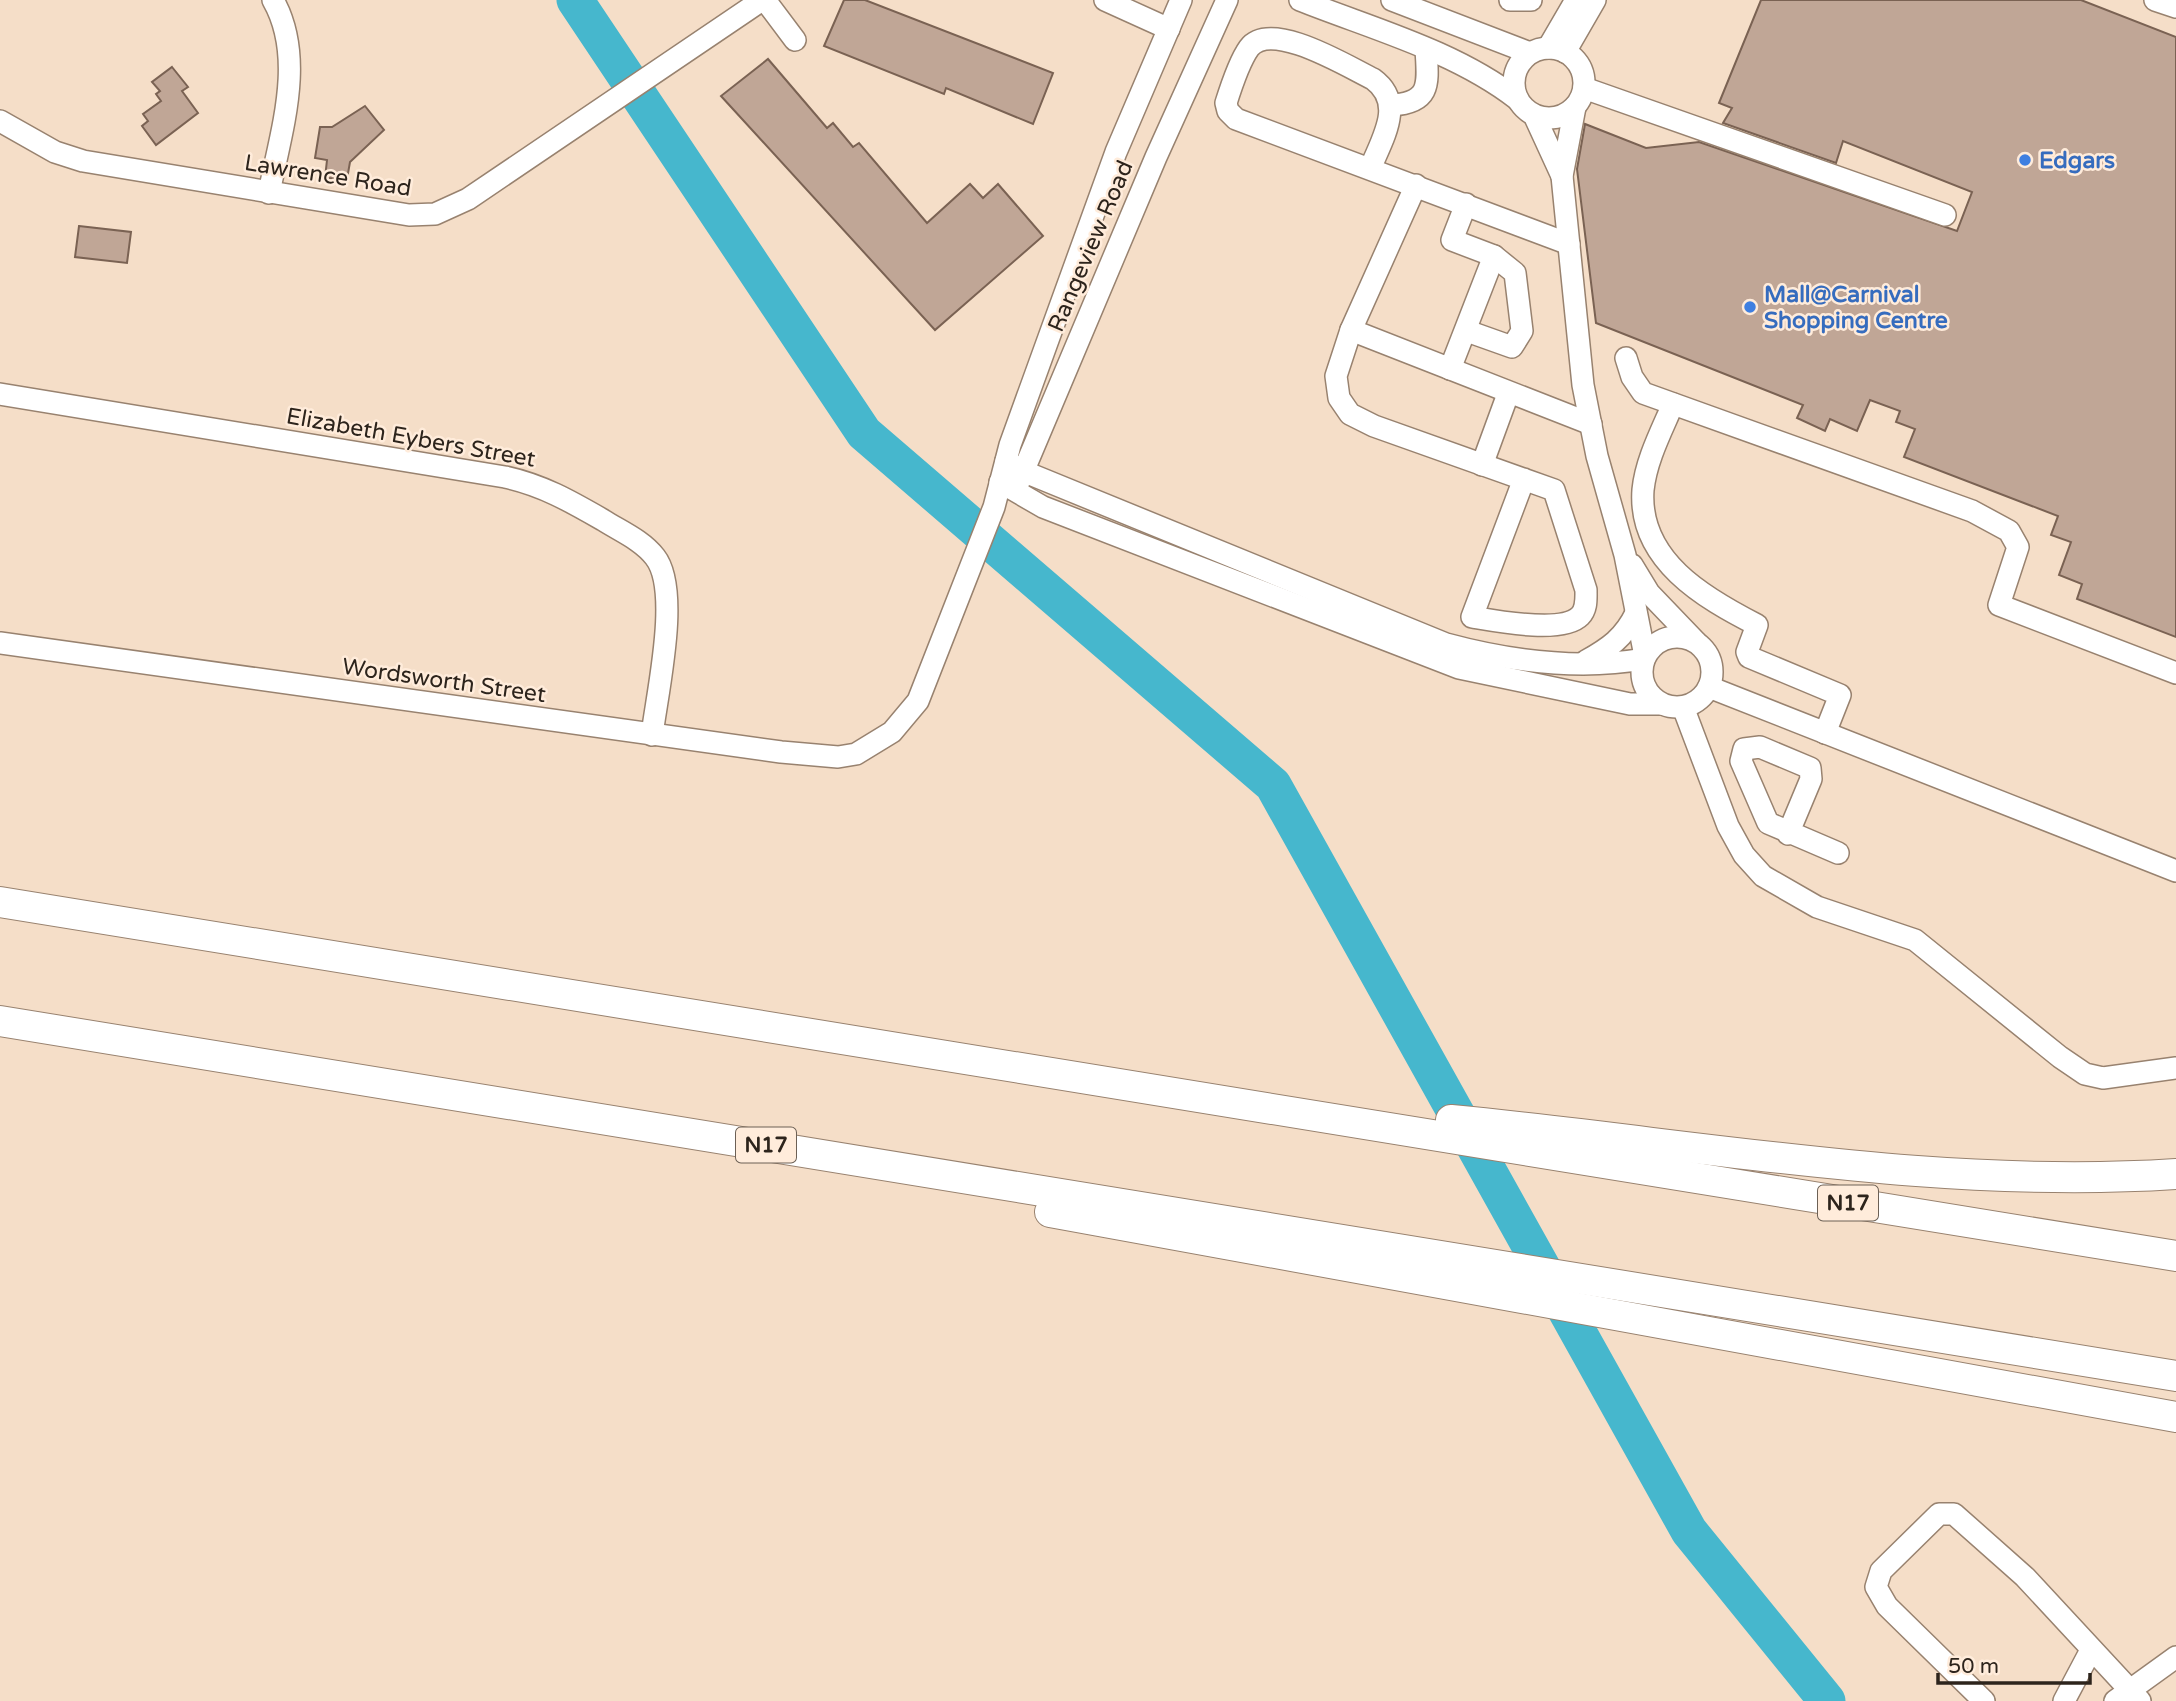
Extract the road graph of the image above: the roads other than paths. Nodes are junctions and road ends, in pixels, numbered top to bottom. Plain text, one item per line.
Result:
1 (273, 0) edge
2 (764, 0) edge
3 (1105, 0) edge
4 (1181, 0) edge
5 (1227, 0) edge
6 (1300, 0) edge
7 (1392, 0) edge
8 (1510, 0) edge
9 (1531, 0) edge
10 (1576, 0) edge
11 (1595, 0) edge
12 (2155, 0) edge
13 (2176, 7) edge
14 (1169, 29) junction
15 (795, 40) dead end
16 (1426, 49) junction
17 (1548, 51) junction
18 (1579, 97) junction
19 (1517, 99) junction
20 (1391, 105) junction
21 (1534, 115) junction
22 (0, 121) edge
23 (1370, 169) junction
24 (1562, 176) junction
25 (1416, 185) junction
26 (269, 193) junction
27 (1466, 204) junction
28 (1945, 215) dead end
29 (1569, 244) junction
30 (1494, 256) junction
31 (1351, 330) junction
32 (1467, 331) junction
33 (1626, 358) dead end
34 (1450, 369) junction
35 (0, 394) edge
36 (1508, 394) junction
37 (1674, 404) junction
38 (1591, 424) junction
39 (1006, 461) junction
40 (1482, 465) junction
41 (1025, 472) junction
42 (1524, 479) junction
43 (1007, 486) junction
44 (1625, 555) junction
45 (1636, 613) junction
46 (0, 643) edge
47 (1699, 645) junction
48 (1645, 657) junction
49 (1581, 664) junction
50 (2176, 673) edge
51 (1709, 687) junction
52 (1661, 704) junction
53 (1683, 707) junction
54 (1825, 733) junction
55 (652, 736) junction
56 (878, 742) joint
57 (1788, 834) dead end
58 (1838, 853) dead end
59 (2176, 871) edge
60 (0, 902) edge
61 (0, 1021) edge
62 (239, 1059) junction
63 (2176, 1068) edge
64 (1444, 1129) junction
65 (2176, 1174) edge
66 (2176, 1256) edge
67 (2176, 1377) edge
68 (1962, 1378) junction
69 (2176, 1417) edge
70 (2176, 1427) edge
71 (2091, 1650) junction
72 (2172, 1665) edge
73 (2128, 1697) edge
74 (1984, 1701) edge
75 (2064, 1701) edge

1 - 26 street
2 - 15 street
2 - 26 street, Lawrence Road
3 - 14 street
4 - 14 street, Rangeview Road
5 - 41 street, Rangeview Road
6 - 16 street
7 - 17 street
8 - 9 street
10 - 17 street
11 - 17 street
12 - 13 street
14 - 39 street, Rangeview Road
16 - 19 street
16 - 20 street
17 - 18 street
17 - 19 street
18 - 21 street
18 - 24 street
18 - 28 street
19 - 21 street
20 - 23 street
20 - 23 street
21 - 24 street
22 - 26 street, Lawrence Road
23 - 25 street
24 - 29 street
25 - 27 street
25 - 31 street
27 - 29 street
27 - 30 street
29 - 38 street
30 - 32 street
30 - 32 street
31 - 34 street
31 - 40 street
32 - 34 street
33 - 37 street
34 - 36 street
35 - 55 street, Elizabeth Eybers Street
36 - 38 street
36 - 40 street
37 - 50 street
37 - 54 street
38 - 44 street
39 - 41 street
39 - 43 street, Rangeview Road
40 - 42 street
41 - 43 street, Rangeview Road
41 - 49 street
42 - 42 street
43 - 52 street
43 - 56 street, Rangeview Road
44 - 45 street
44 - 47 street
45 - 48 street
45 - 49 street
46 - 55 street, Wordsworth Street
47 - 48 street
47 - 51 street
48 - 49 street
48 - 52 street
51 - 53 street
51 - 54 street
52 - 53 street
53 - 63 street
54 - 59 street
55 - 56 street, Wordsworth Street
57 - 58 street
60 - 64 highway, N17
61 - 62 highway, N17
62 - 67 highway, N17
62 - 68 highway
64 - 65 highway
64 - 66 highway, N17
68 - 69 highway
68 - 70 highway
71 - 73 street
71 - 74 street
71 - 75 street
72 - 73 street

